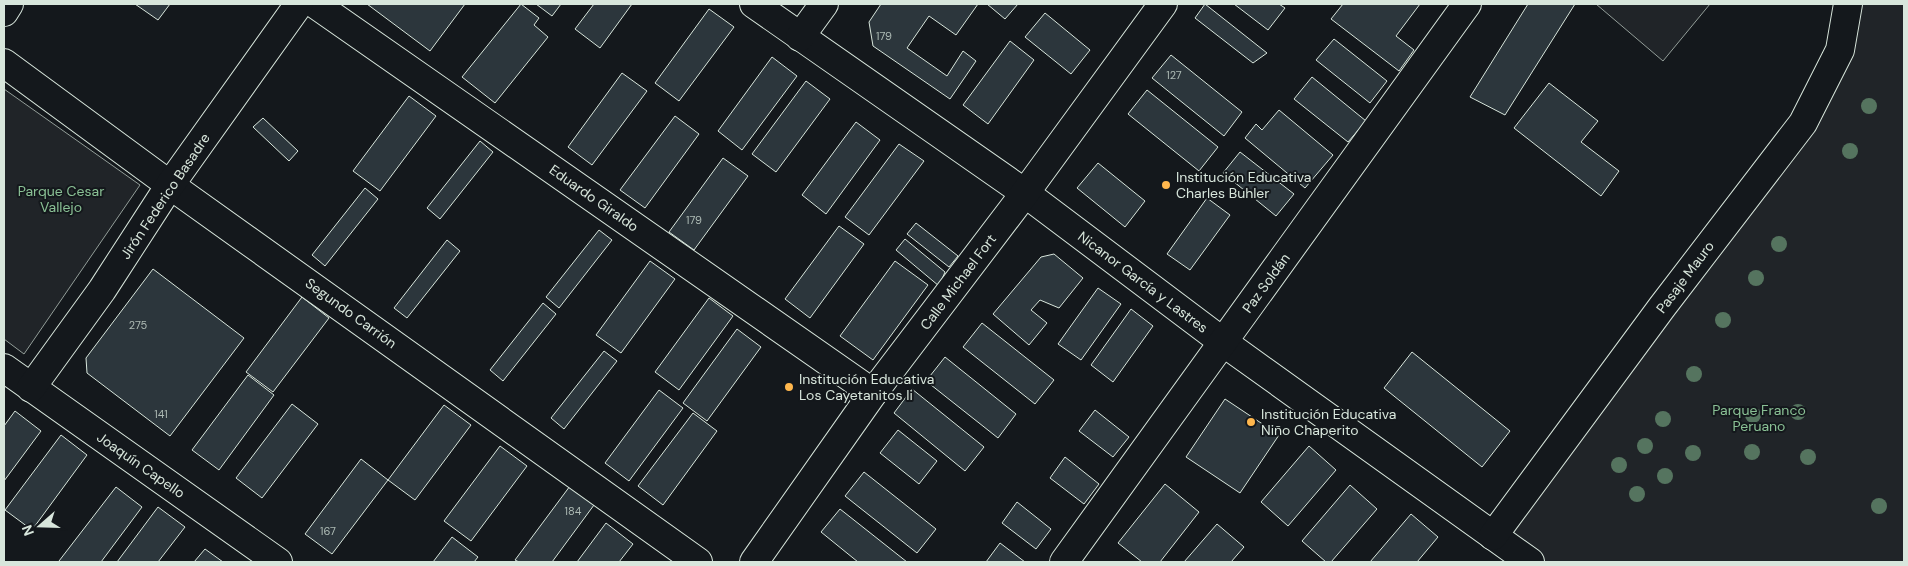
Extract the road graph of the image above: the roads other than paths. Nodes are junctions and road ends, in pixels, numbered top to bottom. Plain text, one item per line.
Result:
1 (9, 4) edge
2 (299, 4) edge
3 (316, 4) edge
4 (754, 4) edge
5 (824, 4) edge
6 (1164, 4) edge
7 (1467, 4) edge
8 (1848, 4) edge
9 (4, 12) edge
10 (800, 37) junction
11 (4, 63) edge
12 (170, 185) junction
13 (1026, 193) junction
14 (1223, 342) junction
15 (4, 368) edge
16 (31, 388) junction
17 (873, 393) junction
18 (1493, 536) junction
19 (1076, 558) edge
20 (278, 562) edge
21 (698, 562) edge
22 (754, 562) edge
23 (1530, 562) edge

1 - 9 street
2 - 12 street, Jirón Federico Basadre
3 - 17 street, Eduardo Giraldo
4 - 10 street, Nicanor García y Lastres
5 - 10 street
6 - 13 street, Calle Michael Fort
7 - 14 street, Paz Soldán
8 - 18 street, Pasaje Mauro
10 - 13 street, Nicanor García y Lastres
11 - 12 street, Segundo Carrión
12 - 16 street, Jirón Federico Basadre
12 - 21 street, Segundo Carrión
13 - 14 street, Nicanor García y Lastres
13 - 17 street, Calle Michael Fort
14 - 18 street, Nicanor García y Lastres
14 - 19 street, Paz Soldán
15 - 16 street, Joaquín Capello
16 - 20 street, Joaquín Capello
17 - 22 street, Calle Michael Fort
18 - 23 street, Nicanor García y Lastres

